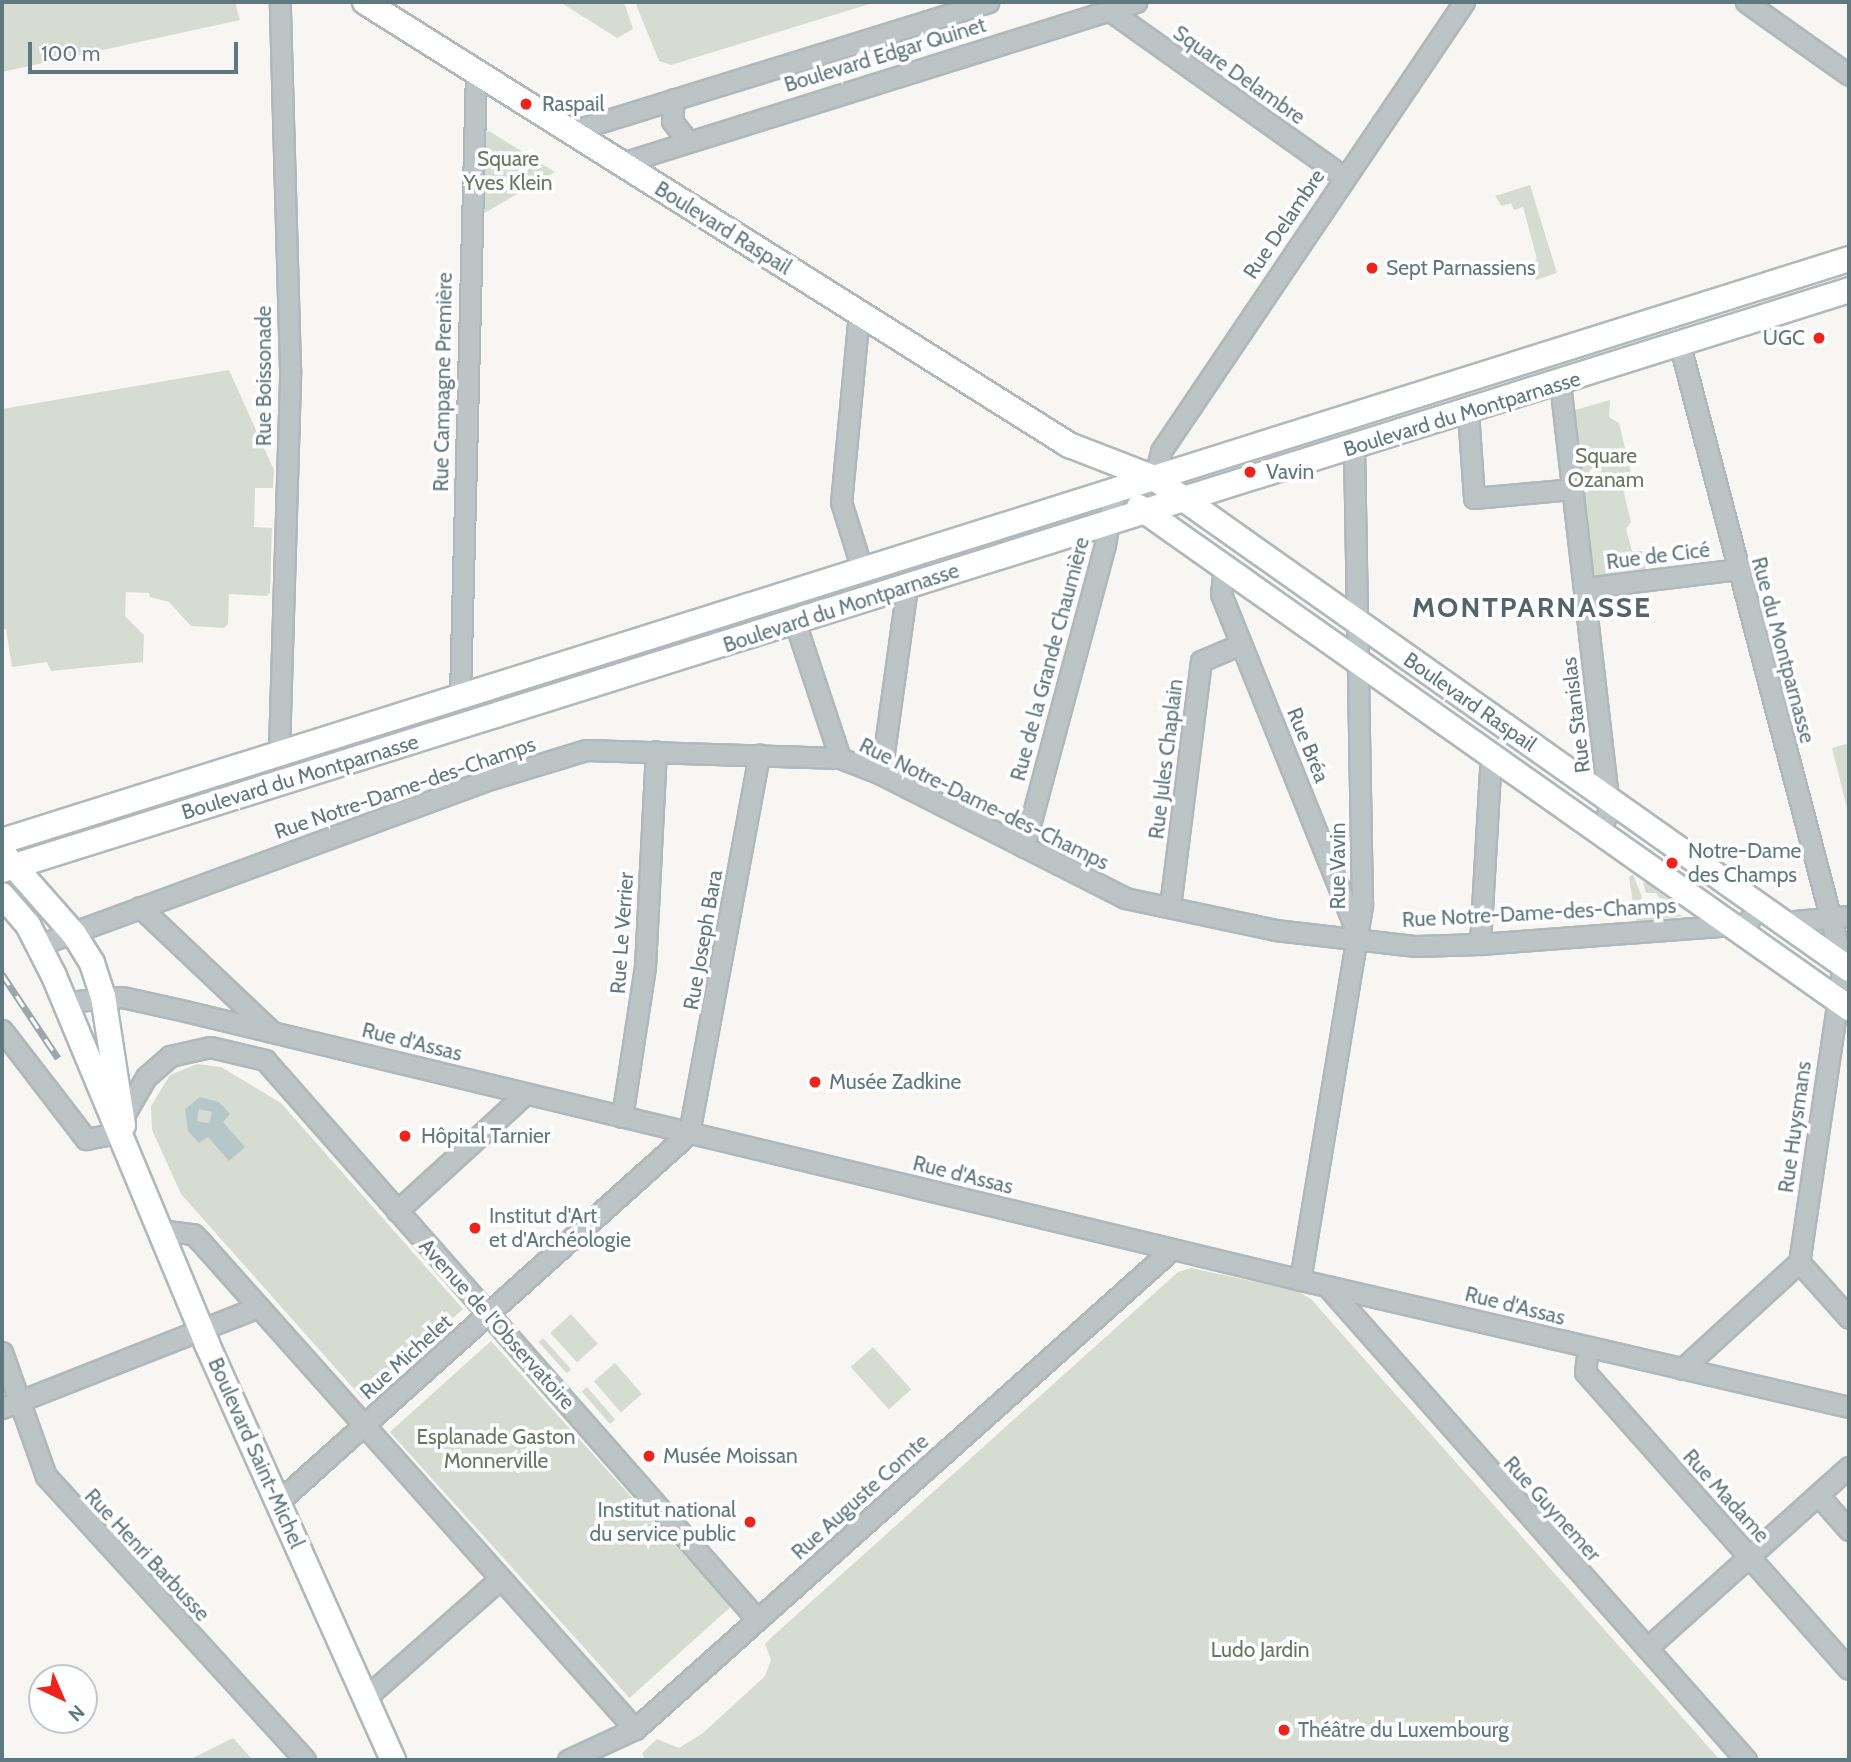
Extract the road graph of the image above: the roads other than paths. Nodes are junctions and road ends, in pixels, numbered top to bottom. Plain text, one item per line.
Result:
1 (280, 2) edge
2 (365, 2) edge
3 (988, 2) edge
4 (1136, 2) edge
5 (1464, 2) edge
6 (1746, 2) edge
7 (1109, 10) junction
8 (476, 71) junction
9 (1849, 75) edge
10 (666, 101) junction
11 (572, 131) junction
12 (687, 140) junction
13 (664, 148) junction
14 (622, 163) junction
15 (1343, 176) junction
16 (1849, 259) edge
17 (1849, 290) edge
18 (859, 313) junction
19 (1673, 314) junction
20 (1680, 346) junction
21 (1560, 383) junction
22 (1468, 412) junction
23 (1354, 447) junction
24 (1081, 451) junction
25 (1154, 478) junction
26 (1572, 489) junction
27 (1114, 490) junction
28 (1186, 500) junction
29 (1148, 512) junction
30 (1110, 524) junction
31 (1224, 566) junction
32 (862, 569) junction
33 (1739, 569) junction
34 (907, 586) junction
35 (1584, 588) junction
36 (795, 622) junction
37 (1356, 623) junction
38 (1241, 644) junction
39 (1358, 660) junction
40 (460, 694) junction
41 (279, 750) junction
42 (656, 751) junction
43 (1491, 753) junction
44 (759, 754) junction
45 (840, 758) junction
46 (881, 774) junction
47 (1608, 798) junction
48 (1600, 831) junction
49 (2, 841) edge
50 (1024, 847) junction
51 (6, 863) edge
52 (2, 895) edge
53 (1170, 906) junction
54 (1760, 906) junction
55 (140, 907) junction
56 (1840, 918) edge
57 (1784, 922) junction
58 (1734, 926) junction
59 (74, 933) junction
60 (1359, 940) junction
61 (1480, 944) junction
62 (39, 945) junction
63 (1846, 967) edge
64 (103, 996) junction
65 (66, 1002) junction
66 (1842, 1003) edge
67 (2, 1030) edge
68 (273, 1033) junction
69 (265, 1060) junction
70 (525, 1094) junction
71 (622, 1117) junction
72 (121, 1131) junction
73 (689, 1133) junction
74 (397, 1211) junction
75 (159, 1230) junction
76 (1172, 1250) junction
77 (1800, 1262) junction
78 (1300, 1280) junction
79 (1327, 1286) junction
80 (259, 1307) junction
81 (488, 1313) junction
82 (1849, 1318) edge
83 (201, 1331) junction
84 (1588, 1348) junction
85 (2, 1352) edge
86 (1682, 1369) junction
87 (11, 1405) edge
88 (1849, 1407) edge
89 (364, 1425) junction
90 (1849, 1467) edge
91 (1818, 1495) junction
92 (279, 1501) junction
93 (1849, 1530) edge
94 (1749, 1557) junction
95 (500, 1579) junction
96 (757, 1619) junction
97 (1647, 1648) junction
98 (1849, 1668) edge
99 (365, 1698) junction
100 (635, 1729) junction
101 (304, 1760) edge
102 (393, 1760) edge
103 (568, 1760) edge
104 (1746, 1760) edge

1 - 41 street, Rue Boissonade
2 - 8 main road, Boulevard Raspail
3 - 10 street, Boulevard Edgar Quinet
4 - 7 street, Boulevard Edgar Quinet
5 - 15 street, Rue Delambre
6 - 9 street
7 - 12 street, Boulevard Edgar Quinet
7 - 15 street, Square Delambre
8 - 11 main road, Boulevard Raspail
8 - 40 street, Rue Campagne Première
10 - 11 street, Boulevard Edgar Quinet
10 - 12 street
10 - 13 street
11 - 14 main road, Boulevard Raspail
12 - 13 street, Boulevard Edgar Quinet
13 - 14 street, Boulevard Edgar Quinet
14 - 18 main road, Boulevard Raspail
15 - 25 street, Rue Delambre
16 - 19 main road, Boulevard du Montparnasse
17 - 20 main road, Boulevard du Montparnasse
18 - 24 main road, Boulevard Raspail
18 - 32 street
19 - 20 main road
19 - 25 main road, Boulevard du Montparnasse
20 - 21 main road, Boulevard du Montparnasse
20 - 33 street, Rue du Montparnasse
21 - 22 main road, Boulevard du Montparnasse
21 - 26 street, Rue Stanislas
22 - 23 main road, Boulevard du Montparnasse
22 - 26 street
23 - 28 main road, Boulevard du Montparnasse
23 - 37 street, Rue Vavin
24 - 25 main road, Boulevard Raspail
24 - 27 main road, Boulevard Raspail
25 - 27 main road, Boulevard du Montparnasse
25 - 28 main road, Boulevard Raspail
26 - 35 street, Rue Stanislas
27 - 29 main road, Boulevard Raspail
27 - 30 street
27 - 32 main road, Boulevard du Montparnasse
28 - 29 main road, Boulevard du Montparnasse
28 - 37 main road, Boulevard Raspail
29 - 30 main road, Boulevard du Montparnasse
29 - 31 main road, Boulevard Raspail
30 - 34 main road, Boulevard du Montparnasse
30 - 50 street, Rue de la Grande Chaumière
31 - 38 street, Rue Bréa
31 - 39 main road, Boulevard Raspail
32 - 40 main road, Boulevard du Montparnasse
33 - 35 street, Rue de Cicé
33 - 56 street, Rue du Montparnasse
34 - 36 main road, Boulevard du Montparnasse
34 - 46 street
35 - 47 street, Rue Stanislas
36 - 45 street
36 - 51 main road, Boulevard du Montparnasse
37 - 39 street, Rue Vavin
37 - 47 main road, Boulevard Raspail
38 - 53 street, Rue Jules Chaplain
38 - 60 street, Rue Bréa
39 - 43 main road, Boulevard Raspail
39 - 60 street, Rue Vavin
40 - 41 main road, Boulevard du Montparnasse
41 - 49 main road, Boulevard du Montparnasse
42 - 44 street, Rue Notre-Dame-des-Champs
42 - 55 street, Rue Notre-Dame-des-Champs
42 - 71 street, Rue Le Verrier
43 - 48 main road, Boulevard Raspail
43 - 61 street
44 - 45 street, Rue Notre-Dame-des-Champs
44 - 73 street, Rue Joseph Bara
45 - 46 street, Rue Notre-Dame-des-Champs
46 - 50 street, Rue Notre-Dame-des-Champs
47 - 48 street, Rue Stanislas
47 - 54 main road, Boulevard Raspail
48 - 58 main road, Boulevard Raspail
50 - 53 street, Rue Notre-Dame-des-Champs
51 - 59 main road
52 - 62 main road
53 - 60 street, Rue Notre-Dame-des-Champs
54 - 57 main road, Boulevard Raspail
54 - 58 street
55 - 59 street, Rue Notre-Dame-des-Champs
55 - 68 street
56 - 57 street
56 - 63 street, Rue du Montparnasse
57 - 63 main road, Boulevard Raspail
58 - 61 street, Rue Notre-Dame-des-Champs
58 - 66 main road, Boulevard Raspail
59 - 62 street, Rue Notre-Dame-des-Champs
59 - 64 main road
60 - 61 street, Rue Notre-Dame-des-Champs
60 - 78 street, Rue Vavin
62 - 65 main road
63 - 66 street, Rue Huysmans
64 - 65 street, Rue d'Assas
64 - 68 street, Rue d'Assas
64 - 72 main road
65 - 72 main road
66 - 77 street, Rue Huysmans
67 - 72 street
68 - 69 street
68 - 70 street, Rue d'Assas
69 - 72 street
69 - 74 street, Avenue de l'Observatoire
70 - 71 street, Rue d'Assas
70 - 74 street
71 - 73 street, Rue d'Assas
72 - 75 main road, Boulevard Saint-Michel
73 - 76 street, Rue d'Assas
73 - 81 street, Rue Michelet
74 - 81 street, Avenue de l'Observatoire
75 - 80 street
75 - 83 main road, Boulevard Saint-Michel
76 - 78 street, Rue d'Assas
76 - 96 street, Rue Auguste Comte
77 - 82 street
77 - 86 street
78 - 79 street, Rue d'Assas
79 - 84 street, Rue d'Assas
79 - 97 street, Rue Guynemer
80 - 83 street
80 - 89 street
81 - 89 street, Rue Michelet
81 - 96 street, Avenue de l'Observatoire
83 - 87 street
83 - 92 main road, Boulevard Saint-Michel
84 - 86 street, Rue d'Assas
84 - 94 street, Rue Madame
85 - 87 street, Rue Henri Barbusse
86 - 88 street, Rue d'Assas
87 - 101 street, Rue Henri Barbusse
89 - 92 street, Rue Michelet
89 - 95 street
90 - 91 street
91 - 93 street
91 - 94 street
92 - 99 main road, Boulevard Saint-Michel
94 - 97 street
94 - 98 street, Rue Madame
95 - 99 street
95 - 100 street
96 - 100 street, Rue Auguste Comte
97 - 104 street, Rue Guynemer
99 - 102 main road, Boulevard Saint-Michel
100 - 103 street, Rue Auguste Comte

